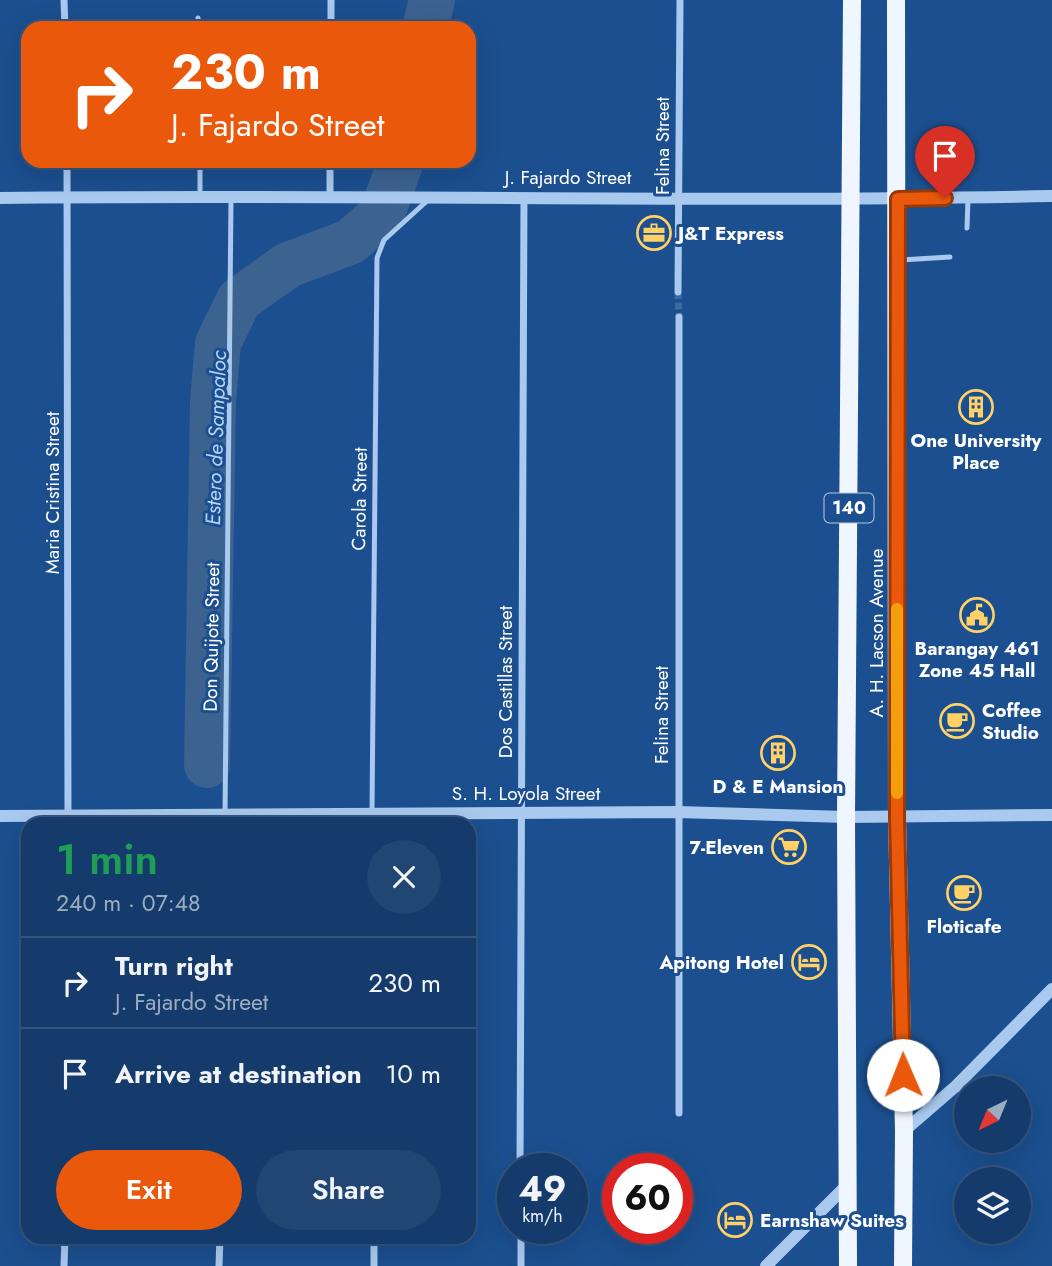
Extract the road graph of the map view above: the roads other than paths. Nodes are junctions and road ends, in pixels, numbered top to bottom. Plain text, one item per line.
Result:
1 (64, 0) edge
2 (331, 0) edge
3 (680, 0) edge
4 (852, 0) edge
5 (896, 0) edge
6 (65, 21) edge
7 (331, 21) edge
8 (67, 168) edge
9 (200, 168) edge
10 (330, 168) edge
11 (524, 196) junction
12 (1052, 196) edge
13 (68, 197) junction
14 (432, 197) junction
15 (678, 197) junction
16 (0, 198) edge
17 (200, 198) junction
18 (231, 198) junction
19 (330, 198) junction
20 (968, 198) junction
21 (852, 199) junction
22 (898, 199) junction
23 (968, 228) dead end
24 (950, 257) dead end
25 (897, 260) junction
26 (678, 292) tunnel mouth
27 (678, 317) tunnel mouth
28 (677, 812) junction
29 (520, 813) junction
30 (1052, 815) edge
31 (0, 816) edge
32 (21, 817) edge
33 (67, 817) edge
34 (225, 817) edge
35 (373, 817) edge
36 (422, 817) edge
37 (846, 817) junction
38 (897, 817) junction
39 (1052, 989) edge
40 (966, 1076) edge
41 (954, 1088) edge
42 (679, 1113) dead end
43 (904, 1131) junction
44 (520, 1153) edge
45 (849, 1182) junction
46 (65, 1244) edge
47 (220, 1244) edge
48 (374, 1244) edge
49 (521, 1244) edge
50 (64, 1266) edge
51 (219, 1266) edge
52 (374, 1266) edge
53 (521, 1266) edge
54 (766, 1266) edge
55 (848, 1266) edge
56 (903, 1266) edge

1 - 6 street
2 - 7 street
3 - 15 street, Felina Street
4 - 21 main road, A. H. Lacson Avenue / 140
5 - 22 main road, A. H. Lacson Avenue / 140
8 - 13 street, Maria Cristina Street
9 - 17 lane
10 - 19 street
11 - 14 street, J. Fajardo Street
11 - 15 street, J. Fajardo Street
11 - 29 street, Dos Castillas Street
12 - 20 street, J. Fajardo Street
13 - 16 street, J. Fajardo Street
13 - 17 street, J. Fajardo Street
13 - 33 street, Maria Cristina Street
14 - 19 street, J. Fajardo Street
14 - 35 lane, Carola Street
15 - 21 street, J. Fajardo Street
15 - 26 street, Felina Street
17 - 18 street, J. Fajardo Street
18 - 19 street, J. Fajardo Street
18 - 34 lane, Don Quijote Street
20 - 22 street, J. Fajardo Street
20 - 23 lane
21 - 22 street, J. Fajardo Street
21 - 37 main road, A. H. Lacson Avenue / 140
22 - 25 main road, A. H. Lacson Avenue / 140
24 - 25 lane
25 - 38 main road, A. H. Lacson Avenue / 140
27 - 28 street, Felina Street
28 - 29 street, S. H. Loyola Street
28 - 37 street, S. H. Loyola Street
28 - 42 street, Felina Street
29 - 36 street, S. H. Loyola Street
29 - 44 street, Dos Castillas Street
30 - 38 street, S. H. Loyola Street
31 - 32 street, S. H. Loyola Street
37 - 38 street, S. H. Loyola Street
37 - 45 main road, A. H. Lacson Avenue / 140
38 - 43 main road, A. H. Lacson Avenue / 140
39 - 40 street
41 - 43 street
43 - 56 main road, A. H. Lacson Avenue / 140
45 - 54 street
45 - 55 main road, A. H. Lacson Avenue / 140
46 - 50 street
47 - 51 street
48 - 52 street
49 - 53 street

